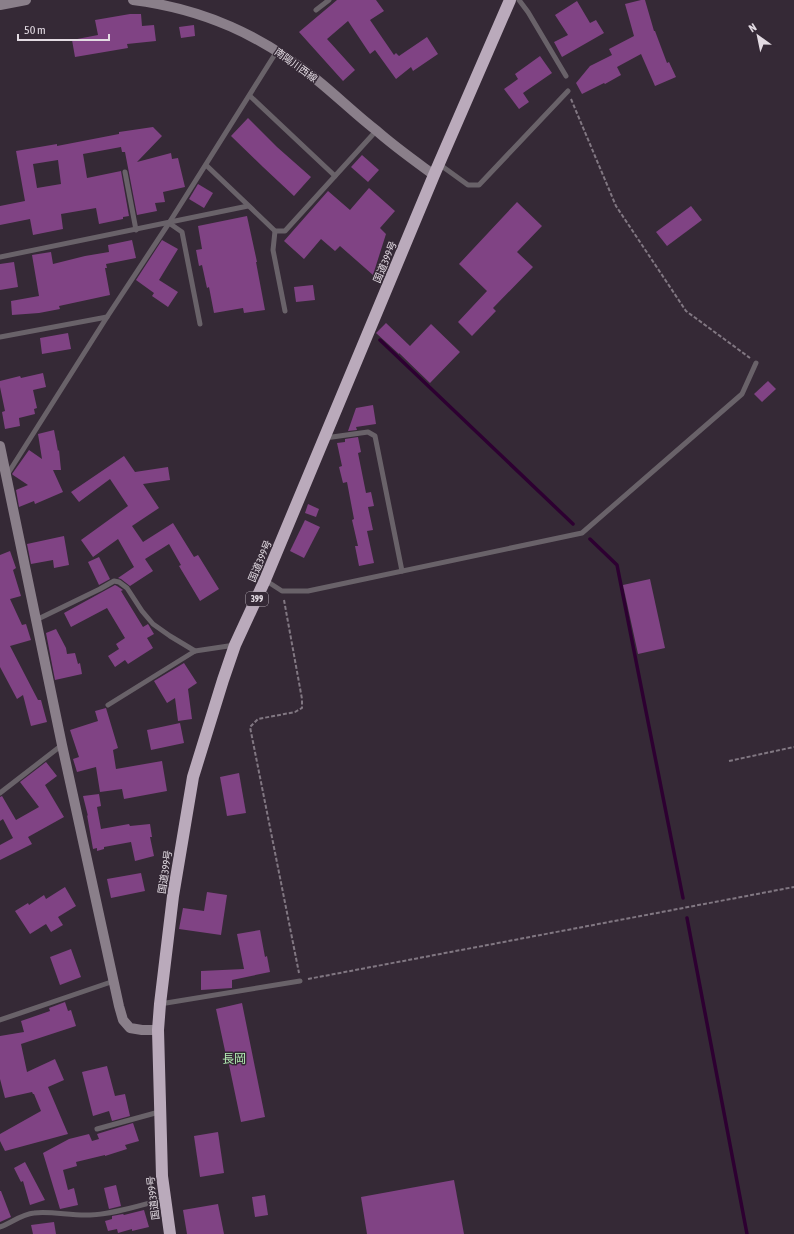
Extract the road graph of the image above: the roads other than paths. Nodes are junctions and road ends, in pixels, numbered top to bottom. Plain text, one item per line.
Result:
1 (26, 0) edge
2 (133, 0) edge
3 (328, 0) edge
4 (510, 0) edge
5 (519, 0) edge
6 (0, 5) edge
7 (316, 10) dead end
8 (277, 51) junction
9 (566, 76) dead end
10 (568, 91) road end
11 (250, 96) junction
12 (376, 131) junction
13 (439, 164) junction
14 (206, 165) junction
15 (125, 172) dead end
16 (434, 175) junction
17 (335, 176) junction
18 (248, 206) junction
19 (169, 223) junction
20 (136, 230) junction
21 (275, 232) junction
22 (0, 257) edge
23 (285, 311) dead end
24 (107, 317) junction
25 (200, 324) dead end
26 (0, 337) edge
27 (756, 363) road end
28 (324, 438) junction
29 (0, 446) edge
30 (6, 476) junction
31 (402, 571) junction
32 (266, 580) junction
33 (36, 620) junction
34 (235, 645) junction
35 (196, 651) junction
36 (108, 705) dead end
37 (62, 745) junction
38 (0, 793) edge
39 (114, 981) junction
40 (300, 981) road end
41 (160, 1004) junction
42 (0, 1020) edge
43 (158, 1030) junction
44 (160, 1112) junction
45 (97, 1129) dead end
46 (165, 1199) junction
47 (0, 1227) edge
48 (170, 1234) edge

1 - 6 street
2 - 8 street, 南陽川西線
3 - 7 lane
4 - 13 highway, 国道399号 / 399
5 - 9 lane
8 - 11 lane
8 - 12 street, 南陽川西線
10 - 13 lane
11 - 14 lane
11 - 17 lane
12 - 16 street, 南陽川西線
12 - 17 lane
13 - 16 highway, 国道399号 / 399
14 - 18 lane
14 - 19 lane
15 - 20 lane
16 - 28 highway, 国道399号 / 399
17 - 21 lane
18 - 19 lane
18 - 21 lane
19 - 20 lane
19 - 24 lane
19 - 25 lane
20 - 22 lane
21 - 23 lane
24 - 26 lane
24 - 30 lane
27 - 31 lane
28 - 31 lane
28 - 32 highway, 国道399号 / 399
29 - 30 street
30 - 33 street
31 - 32 lane
32 - 34 highway, 国道399号 / 399
33 - 35 lane
33 - 37 street
34 - 35 lane
34 - 41 highway, 国道399号 / 399
35 - 36 lane
37 - 38 lane
37 - 39 street
39 - 42 lane
39 - 43 street
40 - 41 lane
41 - 43 highway, 国道399号 / 399
43 - 44 highway, 国道399号 / 399
44 - 45 lane
44 - 46 highway, 国道399号 / 399
46 - 47 lane
46 - 48 highway, 国道399号 / 399

